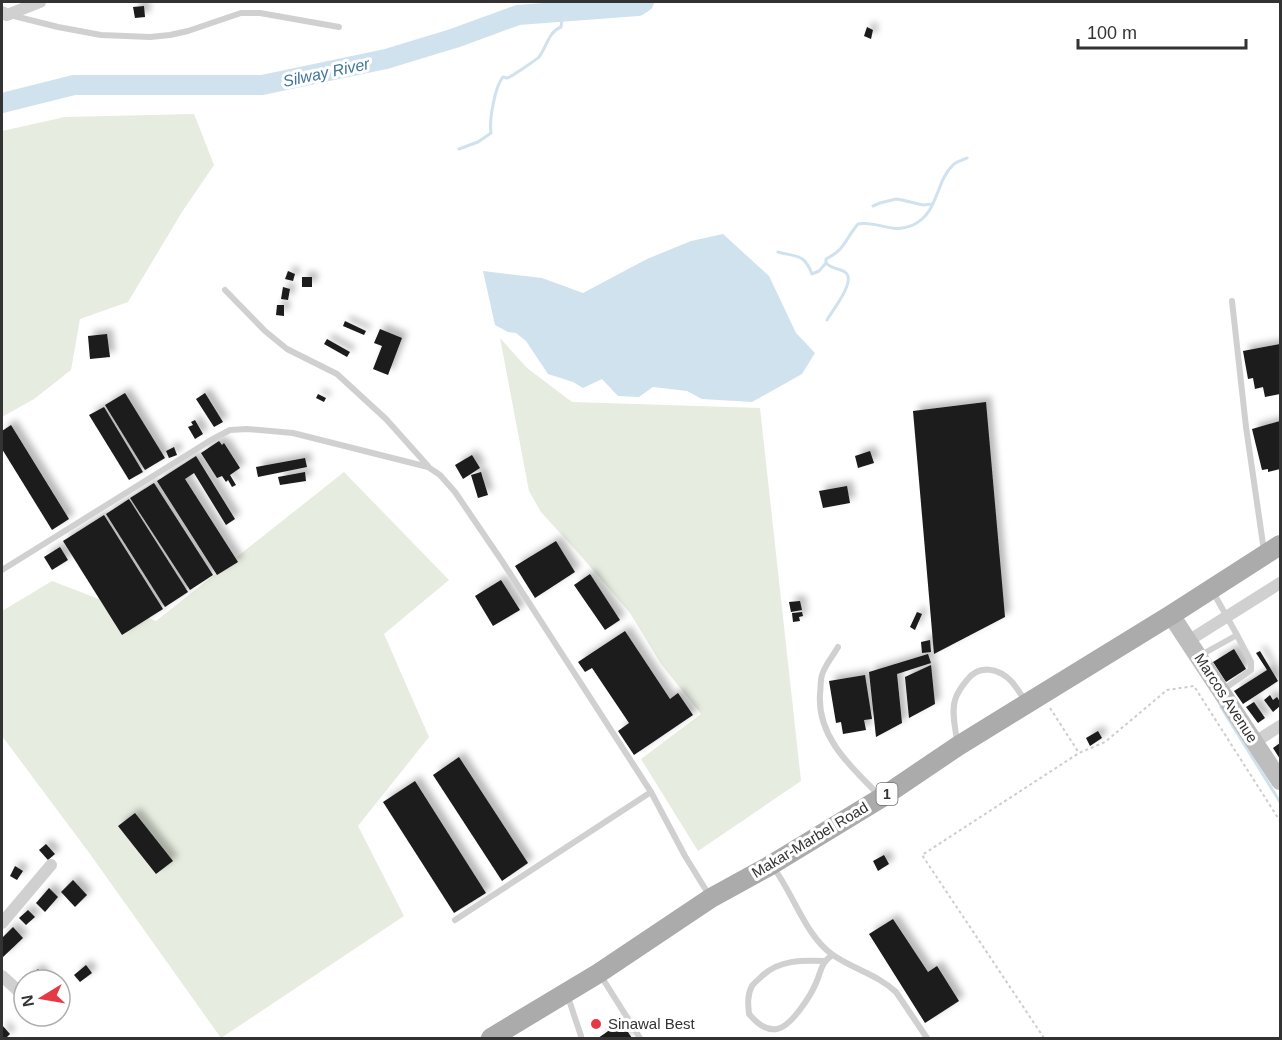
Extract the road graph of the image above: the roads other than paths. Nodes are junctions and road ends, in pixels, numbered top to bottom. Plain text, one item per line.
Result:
1 (40, 2) edge
2 (4, 13) edge
3 (339, 27) dead end
4 (225, 290) dead end
5 (1232, 301) dead end
6 (428, 466) junction
7 (1273, 550) edge
8 (2, 570) edge
9 (1281, 583) edge
10 (1212, 589) junction
11 (1171, 615) junction
12 (1227, 617) junction
13 (1237, 635) junction
14 (1196, 636) dead end
15 (838, 647) dead end
16 (1198, 656) junction
17 (1221, 691) junction
18 (1035, 700) junction
19 (1281, 726) edge
20 (1255, 742) junction
21 (958, 746) junction
22 (1281, 781) edge
23 (651, 792) junction
24 (881, 798) junction
25 (51, 865) dead end
26 (771, 865) junction
27 (711, 898) junction
28 (455, 920) dead end
29 (2, 923) edge
30 (832, 955) junction
31 (824, 961) junction
32 (599, 973) junction
33 (566, 992) junction
34 (580, 1036) dead end
35 (491, 1038) edge
36 (640, 1038) edge
37 (927, 1038) edge

1 - 2 street
2 - 3 lane
4 - 6 lane
5 - 7 lane
6 - 8 lane
6 - 23 lane
7 - 10 main road, Makar-Marbel Road / 1
9 - 12 street
10 - 11 main road, Makar-Marbel Road / 1
10 - 12 lane
11 - 16 street, Marcos Avenue
11 - 18 main road, Makar-Marbel Road / 1
12 - 13 lane
12 - 14 street
13 - 16 lane
13 - 17 lane
15 - 24 lane
16 - 17 street, Marcos Avenue
17 - 20 street, Marcos Avenue
18 - 21 main road, Makar-Marbel Road / 1
18 - 21 lane
19 - 20 street
20 - 22 street, Marcos Avenue
21 - 24 main road, Makar-Marbel Road / 1
23 - 27 lane
23 - 28 lane
24 - 26 main road, Makar-Marbel Road / 1
25 - 29 street
26 - 27 main road, Makar-Marbel Road / 1
26 - 30 lane
27 - 32 main road, Makar-Marbel Road / 1
30 - 31 lane
30 - 37 lane
31 - 31 lane
32 - 33 main road, Makar-Marbel Road / 1
32 - 36 lane
33 - 34 lane
33 - 35 main road, Makar-Marbel Road / 1

